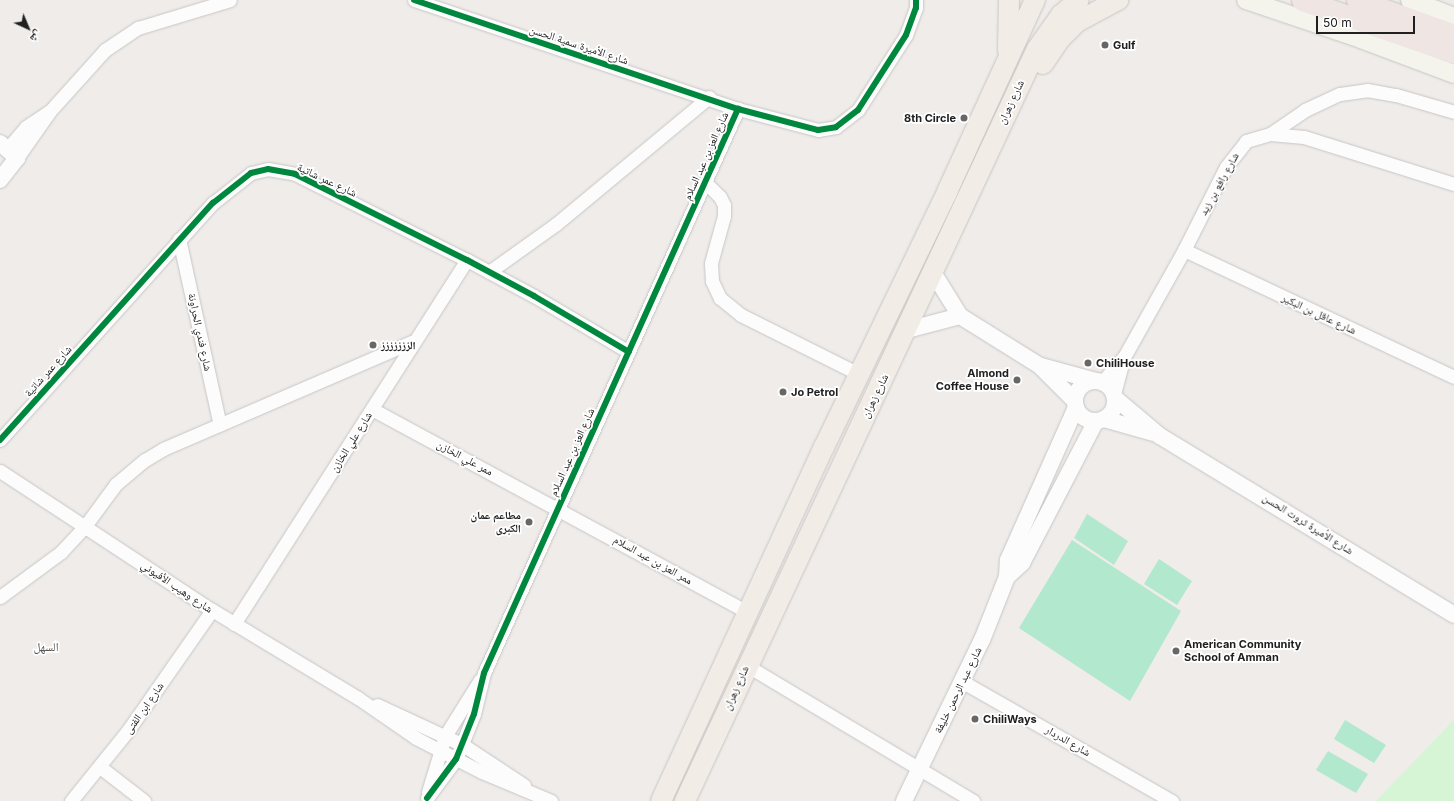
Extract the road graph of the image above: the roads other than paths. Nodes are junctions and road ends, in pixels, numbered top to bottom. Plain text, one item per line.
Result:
1 (230, 0) edge
2 (414, 0) edge
3 (916, 0) edge
4 (1009, 0) edge
5 (1035, 0) edge
6 (1079, 0) edge
7 (1118, 0) edge
8 (1246, 0) edge
9 (1302, 0) edge
10 (1357, 0) edge
11 (1410, 0) edge
12 (1454, 17) edge
13 (1454, 35) edge
14 (1454, 53) edge
15 (1008, 63) junction
16 (1454, 74) edge
17 (709, 97) junction
18 (738, 109) junction
19 (1454, 112) edge
20 (999, 128) junction
21 (1270, 134) junction
22 (5, 159) edge
23 (705, 182) junction
24 (1454, 184) edge
25 (179, 239) junction
26 (1184, 250) junction
27 (467, 260) junction
28 (489, 272) junction
29 (934, 274) junction
30 (960, 316) junction
31 (907, 330) junction
32 (412, 342) junction
33 (629, 352) junction
34 (1124, 357) junction
35 (1040, 366) junction
36 (859, 374) junction
37 (1454, 377) edge
38 (1099, 381) junction
39 (1115, 396) junction
40 (1075, 404) junction
41 (372, 409) junction
42 (1100, 420) junction
43 (220, 425) junction
44 (1160, 436) junction
45 (0, 440) edge
46 (0, 471) edge
47 (558, 509) junction
48 (85, 526) junction
49 (1007, 577) junction
50 (0, 596) edge
51 (212, 610) junction
52 (747, 612) junction
53 (1454, 615) edge
54 (234, 624) junction
55 (746, 665) junction
56 (484, 673) junction
57 (963, 682) junction
58 (358, 698) junction
59 (445, 736) junction
60 (463, 745) junction
61 (439, 751) junction
62 (456, 759) junction
63 (100, 767) junction
64 (921, 769) junction
65 (537, 794) junction
66 (426, 799) edge
67 (71, 801) edge
68 (144, 801) edge
69 (551, 801) edge
70 (661, 801) edge
71 (685, 801) edge
72 (904, 801) edge
73 (973, 801) edge
74 (1172, 801) edge

1 - 22 street
2 - 17 street, شارع الأميرة سمية الحسن
3 - 18 street, شارع الأميرة سمية الحسن
4 - 15 main road
5 - 15 main road, شارع زهران
6 - 20 main road, شارع زهران
7 - 20 main road
8 - 16 main road
9 - 14 highway
10 - 13 highway
11 - 12 main road
15 - 36 main road, شارع زهران
17 - 18 street, شارع الأميرة سمية الحسن
17 - 28 street
18 - 23 street, شارع العز بن عبد السلام
19 - 21 street
20 - 29 main road, شارع زهران
21 - 24 street, شارع رافع بن زيد
21 - 26 street, شارع رافع بن زيد
23 - 33 street, شارع العز بن عبد السلام
23 - 36 street
25 - 27 street, شارع عمر شاتية
25 - 43 street, شارع فندي الحراونة
25 - 45 street, شارع عمر شاتية
26 - 34 street, شارع رافع بن زيد
26 - 37 street, شارع عاقل بن البكير
27 - 28 street, شارع عمر شاتية
27 - 32 street, شارع علي الخازن
28 - 33 street, شارع عمر شاتية
29 - 30 street
29 - 31 main road, شارع زهران
30 - 31 street
30 - 35 street
31 - 55 main road, شارع زهران
32 - 41 street, شارع علي الخازن
32 - 43 street
33 - 47 street, شارع العز بن عبد السلام
34 - 38 street, شارع رافع بن زيد
34 - 39 street, شارع رافع بن زيد
35 - 38 street
35 - 40 street
36 - 52 main road, شارع زهران
38 - 39 street
38 - 40 street
39 - 42 street
39 - 44 street, شارع الأميرة ثروت الحسن
40 - 42 street
40 - 49 street, شارع عبد الرحمن خليفة
41 - 47 street, ممر علي الخازن
41 - 54 street, شارع علي الخازن
42 - 44 street, شارع الأميرة ثروت الحسن
42 - 49 street, شارع عبد الرحمن خليفة
43 - 48 street
44 - 53 street, شارع الأميرة ثروت الحسن
46 - 48 street, شارع وهيب الأفيوني
47 - 52 street, ممر العز بن عبد السلام
47 - 56 street, شارع العز بن عبد السلام
48 - 50 street
48 - 51 street, شارع وهيب الأفيوني
49 - 57 street, شارع عبد الرحمن خليفة
51 - 54 street, شارع وهيب الأفيوني
51 - 63 street, شارع ابن الفتى
52 - 70 main road, شارع زهران
54 - 58 street, شارع وهيب الأفيوني
55 - 64 street
55 - 71 main road, شارع زهران
56 - 59 street, شارع العز بن عبد السلام
56 - 60 street, شارع العز بن عبد السلام
57 - 64 street, شارع عبد الرحمن خليفة
57 - 74 street, شارع الدردار
58 - 59 street, شارع وهيب الأفيوني
58 - 61 street, شارع وهيب الأفيوني
59 - 60 street, شارع وهيب الأفيوني
59 - 61 street, شارع العز بن عبد السلام
60 - 62 street, شارع العز بن عبد السلام
60 - 65 street, شارع وهيب الأفيوني
61 - 62 street, شارع وهيب الأفيوني
61 - 66 street, شارع العز بن عبد السلام
62 - 65 street, شارع وهيب الأفيوني
62 - 66 street, شارع العز بن عبد السلام
63 - 67 street, شارع ابن الفتى
63 - 68 street
64 - 72 street, شارع عبد الرحمن خليفة
64 - 73 street
65 - 69 street, شارع وهيب الأفيوني

